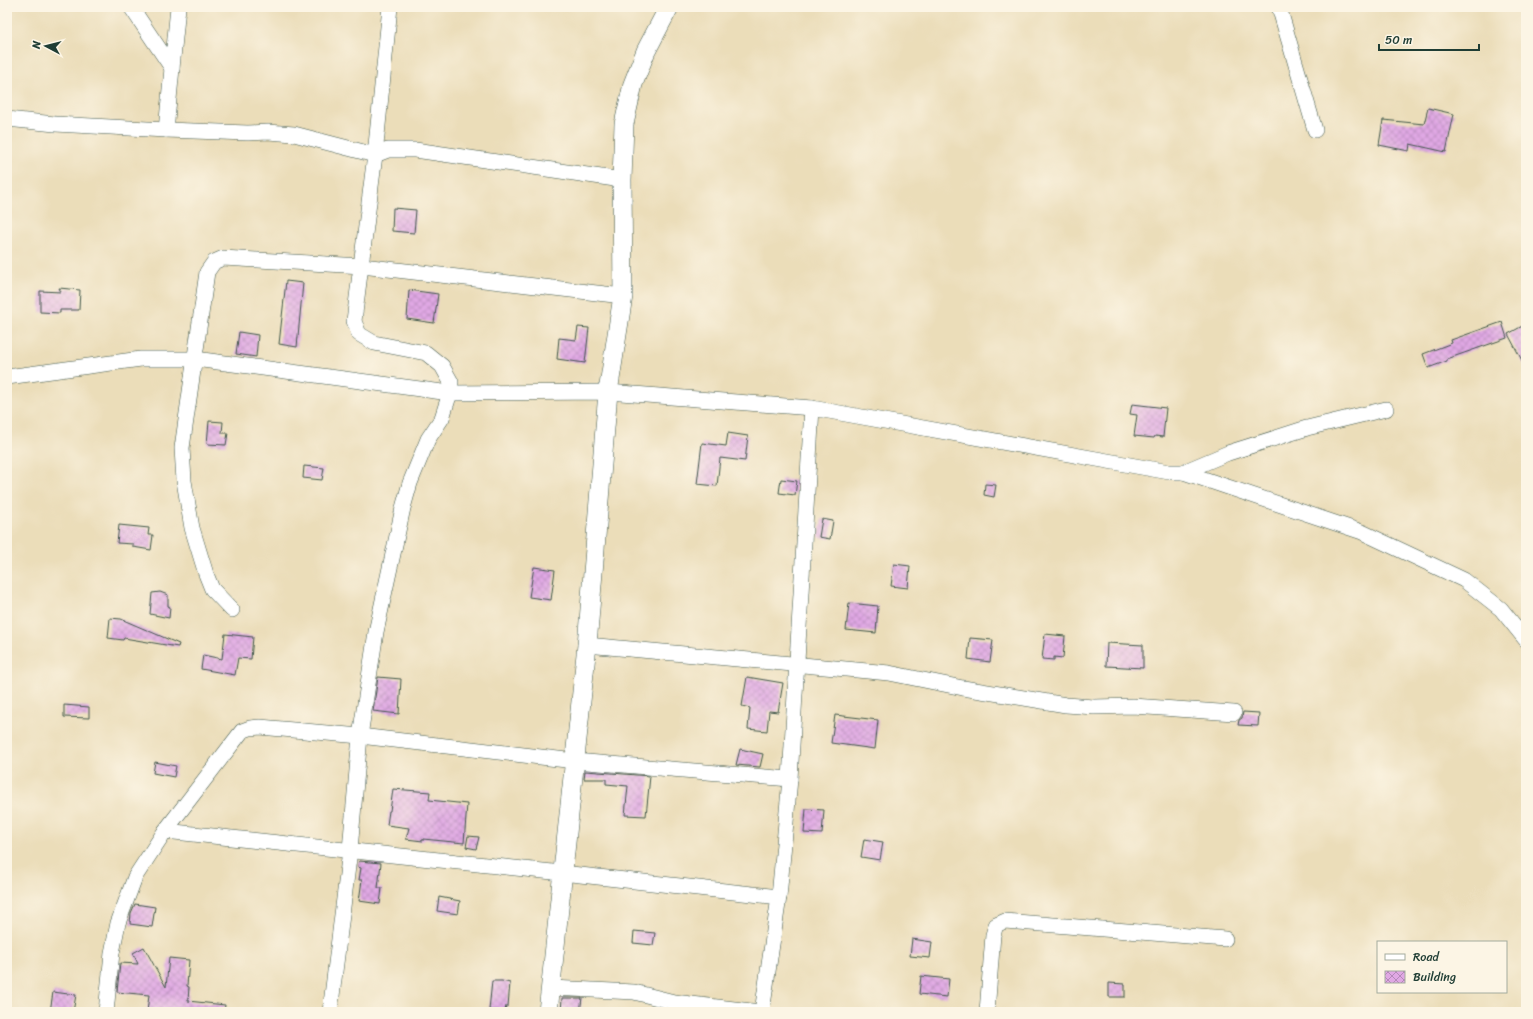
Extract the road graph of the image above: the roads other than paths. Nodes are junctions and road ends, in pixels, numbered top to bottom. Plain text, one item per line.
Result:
1 (131, 7) edge
2 (178, 7) edge
3 (390, 7) edge
4 (669, 7) edge
5 (1279, 7) edge
6 (172, 68) junction
7 (7, 119) edge
8 (166, 130) junction
9 (1315, 130) dead end
10 (375, 155) junction
11 (622, 180) junction
12 (362, 266) junction
13 (623, 296) junction
14 (195, 359) junction
15 (7, 377) edge
16 (608, 392) junction
17 (450, 393) junction
18 (812, 408) junction
19 (1386, 409) dead end
20 (1183, 472) junction
21 (232, 610) dead end
22 (1526, 640) edge
23 (587, 646) junction
24 (797, 665) junction
25 (1234, 712) dead end
26 (360, 736) junction
27 (575, 761) junction
28 (790, 779) junction
29 (165, 831) junction
30 (350, 850) junction
31 (562, 873) junction
32 (779, 897) junction
33 (1225, 939) dead end
34 (551, 988) junction
35 (106, 1012) edge
36 (330, 1012) edge
37 (548, 1012) edge
38 (761, 1012) edge
39 (987, 1012) edge

1 - 6 street
2 - 6 street
3 - 10 street
4 - 11 street
5 - 9 street
6 - 8 street
7 - 8 street
8 - 10 street
10 - 11 street
10 - 12 street
11 - 13 street
12 - 13 street
12 - 14 street
12 - 17 street
13 - 16 street
14 - 15 street
14 - 17 street
14 - 21 street
16 - 17 street
16 - 18 street
16 - 23 street
17 - 26 street
18 - 20 street
18 - 24 street
19 - 20 street
20 - 22 street
23 - 24 street
23 - 27 street
24 - 25 street
24 - 28 street
26 - 27 street
26 - 29 street
26 - 30 street
27 - 28 street
27 - 31 street
28 - 32 street
29 - 30 street
29 - 35 street
30 - 31 street
30 - 36 street
31 - 32 street
31 - 34 street
32 - 38 street
33 - 39 street
34 - 37 street
34 - 38 street

